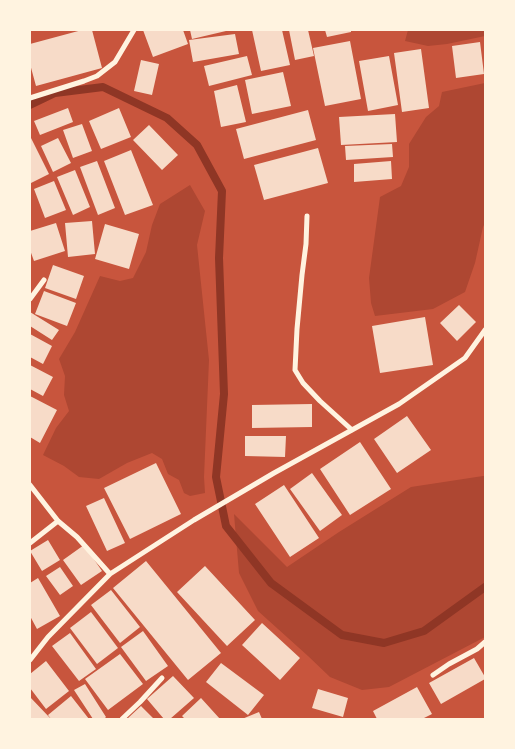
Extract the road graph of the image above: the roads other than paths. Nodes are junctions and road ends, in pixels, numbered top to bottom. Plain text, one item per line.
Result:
1 (134, 30) edge
2 (30, 98) edge
3 (307, 216) dead end
4 (44, 280) dead end
5 (30, 299) edge
6 (485, 330) edge
7 (352, 430) junction
8 (30, 486) edge
9 (58, 521) junction
10 (30, 543) edge
11 (110, 574) junction
12 (485, 642) edge
13 (30, 660) edge
14 (433, 675) dead end
15 (162, 678) dead end
16 (122, 719) edge

1 - 2 street
3 - 7 street
4 - 5 street
6 - 7 street
7 - 11 street
8 - 9 street
9 - 10 street
9 - 11 street
11 - 13 street
12 - 14 street
15 - 16 street

